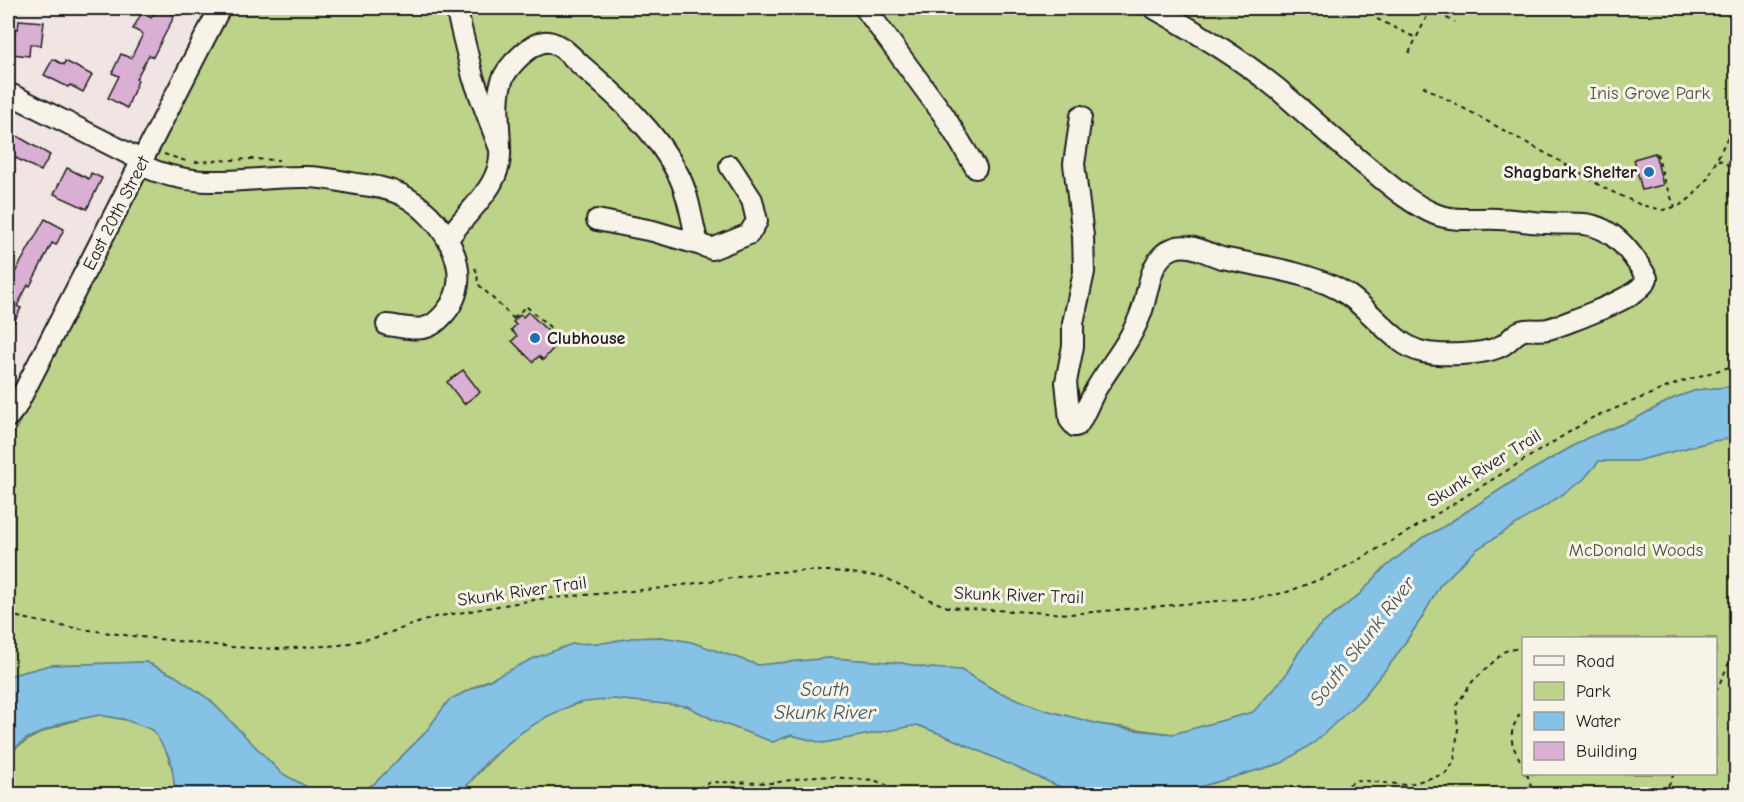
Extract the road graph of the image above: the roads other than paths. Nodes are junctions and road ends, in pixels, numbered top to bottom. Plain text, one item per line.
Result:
1 (220, 8) edge
2 (456, 8) edge
3 (865, 8) edge
4 (1154, 8) edge
5 (8, 93) edge
6 (1081, 117) dead end
7 (500, 149) junction
8 (142, 163) junction
9 (730, 166) dead end
10 (976, 168) dead end
11 (597, 220) dead end
12 (448, 239) junction
13 (701, 245) junction
14 (387, 325) dead end
15 (8, 417) edge

1 - 8 street, East 20th Street
2 - 7 street
3 - 10 street
4 - 6 street
5 - 8 street
7 - 12 street
7 - 13 street
8 - 12 street
8 - 15 street, East 20th Street
9 - 13 street
11 - 13 street
12 - 14 street

